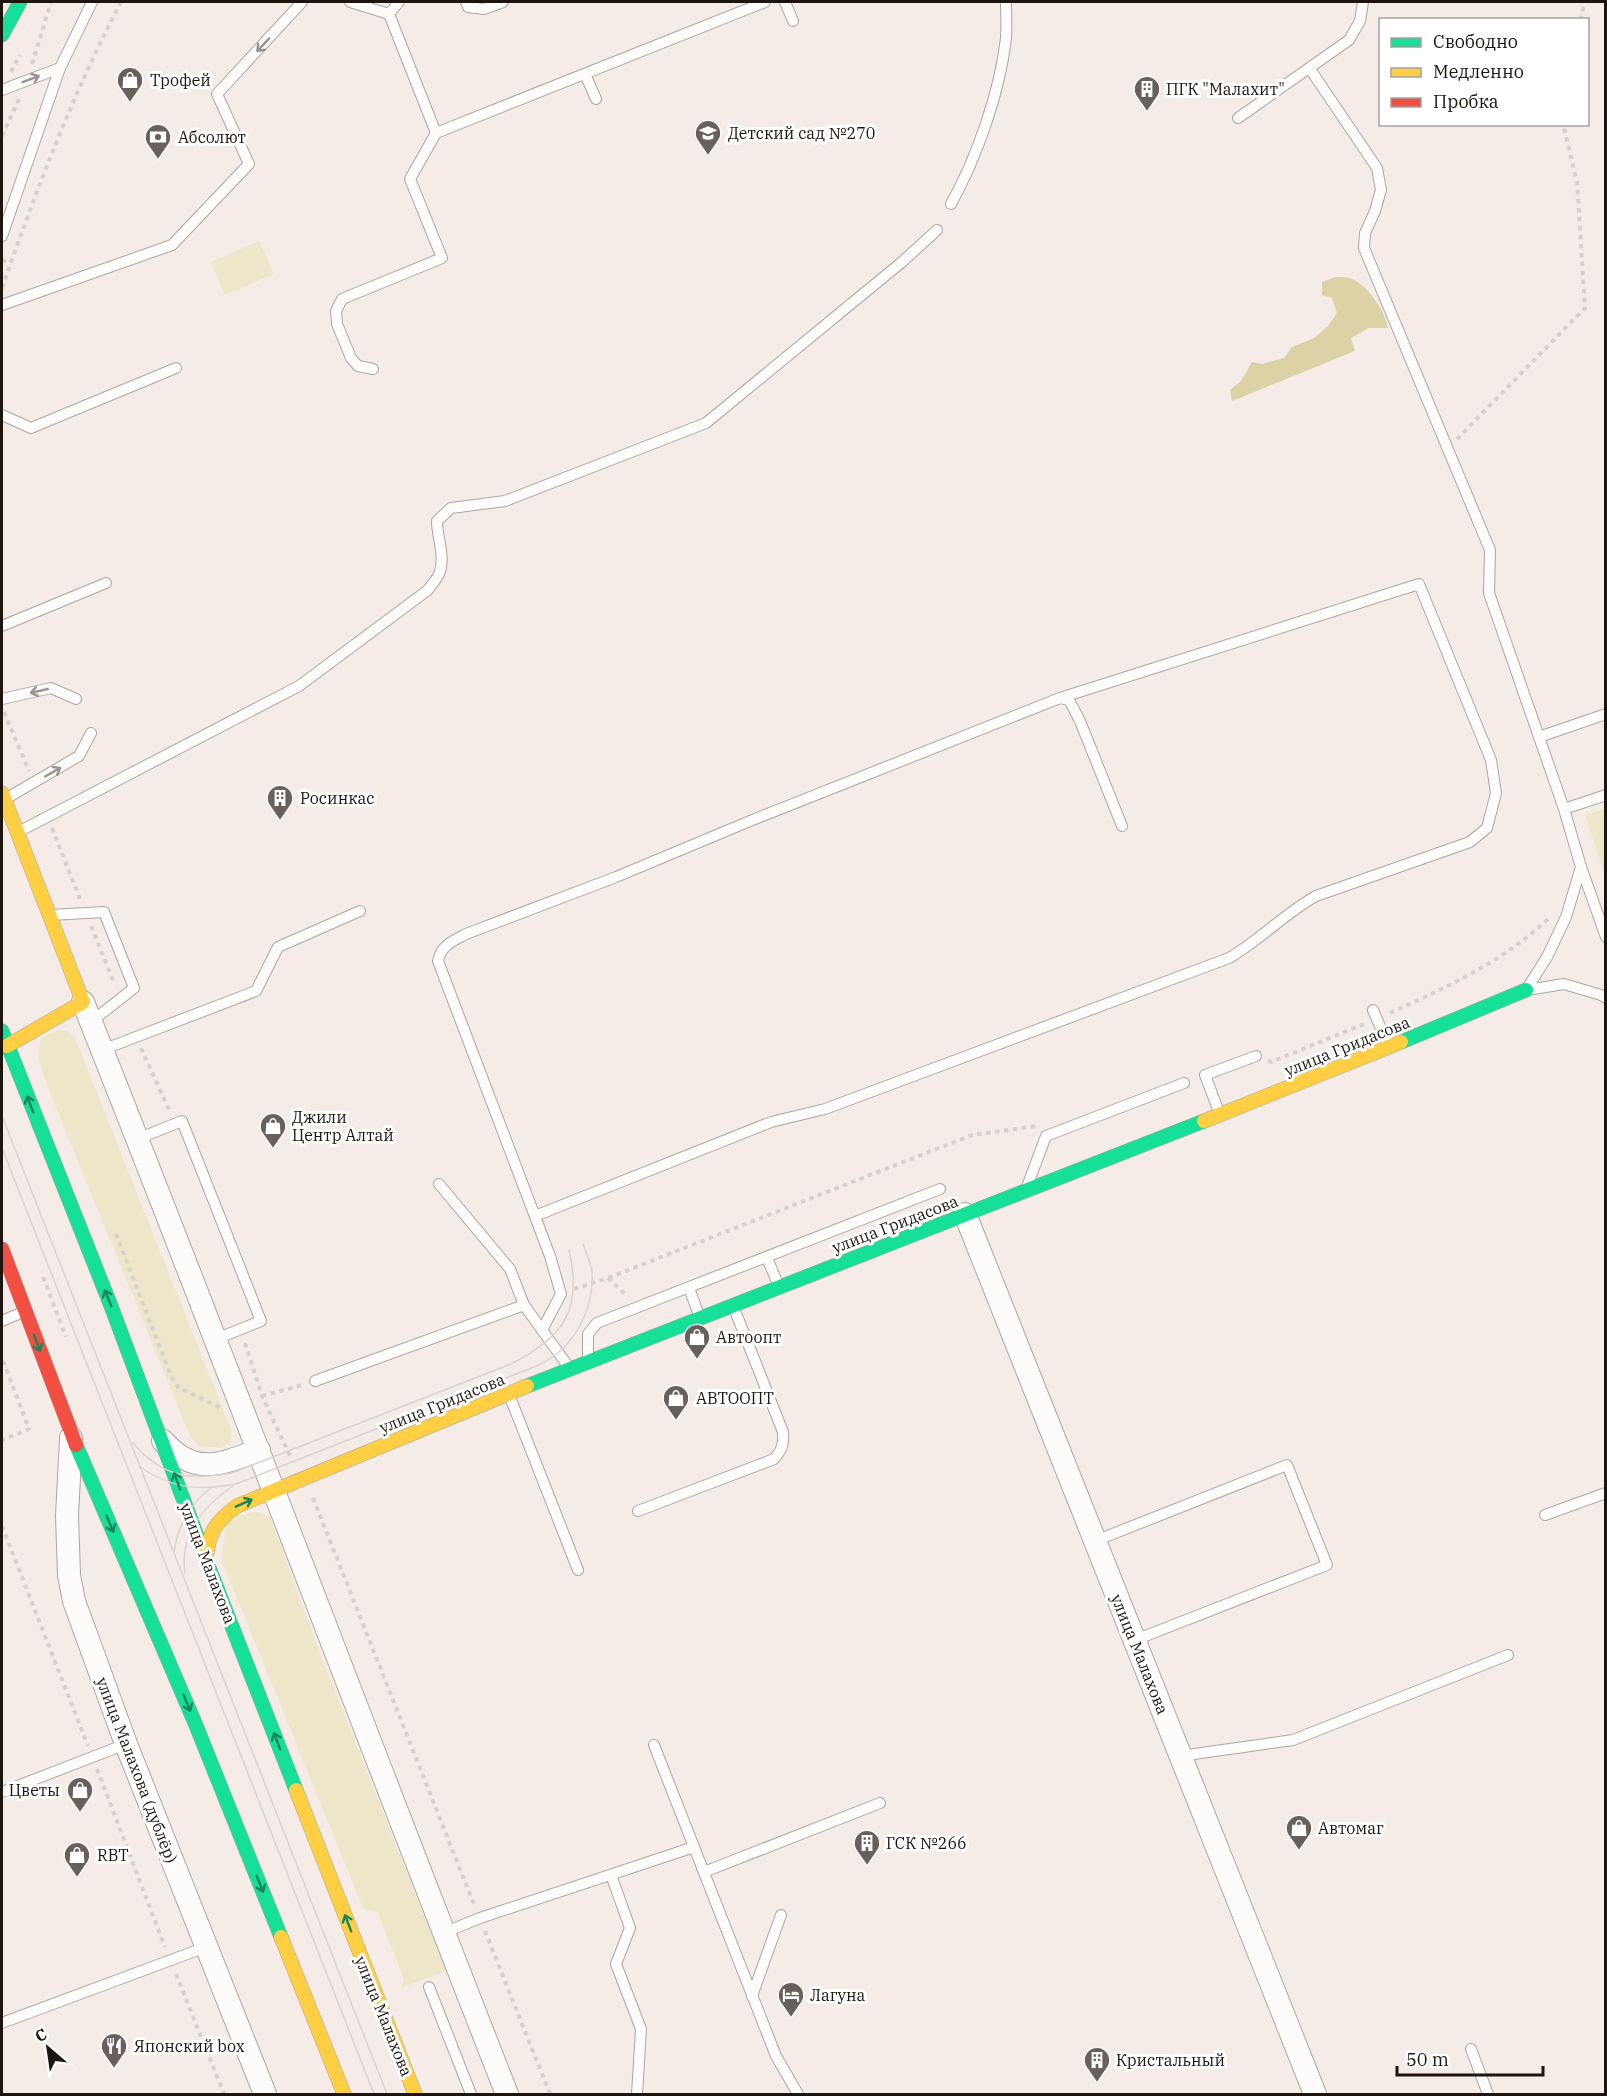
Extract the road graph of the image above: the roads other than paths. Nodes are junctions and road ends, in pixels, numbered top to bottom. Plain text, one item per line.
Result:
1 (20, 2) edge
2 (92, 2) edge
3 (302, 2) edge
4 (350, 2) edge
5 (399, 2) edge
6 (466, 2) edge
7 (503, 2) edge
8 (765, 2) edge
9 (785, 2) edge
10 (1006, 2) edge
11 (1363, 2) edge
12 (389, 14) junction
13 (793, 21) dead end
14 (2, 34) edge
15 (60, 68) junction
16 (1310, 69) junction
17 (585, 74) junction
18 (2, 90) edge
19 (596, 99) dead end
20 (1238, 118) dead end
21 (436, 133) junction
22 (951, 204) dead end
23 (937, 230) dead end
24 (2, 236) edge
25 (2, 305) edge
26 (176, 368) dead end
27 (373, 369) dead end
28 (2, 415) edge
29 (106, 583) dead end
30 (2, 626) edge
31 (1060, 698) junction
32 (2, 699) edge
33 (76, 699) dead end
34 (1605, 714) edge
35 (91, 733) dead end
36 (1539, 737) junction
37 (1605, 795) edge
38 (3, 796) edge
39 (1564, 809) junction
40 (1122, 826) dead end
41 (18, 833) junction
42 (1581, 867) junction
43 (360, 911) dead end
44 (50, 915) junction
45 (1605, 937) edge
46 (1527, 990) junction
47 (1605, 998) edge
48 (87, 1012) junction
49 (1375, 1014) road end
50 (3, 1042) edge
51 (1389, 1048) junction
52 (102, 1050) junction
53 (1256, 1056) road end
54 (1184, 1083) dead end
55 (1220, 1115) junction
56 (137, 1139) junction
57 (439, 1184) dead end
58 (940, 1189) dead end
59 (1026, 1190) junction
60 (965, 1214) junction
61 (535, 1216) junction
62 (2, 1249) edge
63 (767, 1258) junction
64 (779, 1287) junction
65 (688, 1288) junction
66 (524, 1305) junction
67 (733, 1305) junction
68 (25, 1312) junction
69 (700, 1318) junction
70 (2, 1321) edge
71 (542, 1330) junction
72 (216, 1339) junction
73 (588, 1362) junction
74 (570, 1370) junction
75 (315, 1381) road end
76 (508, 1394) junction
77 (71, 1433) junction
78 (164, 1441) junction
79 (259, 1450) junction
80 (275, 1490) junction
81 (1605, 1493) edge
82 (638, 1511) dead end
83 (1545, 1515) dead end
84 (1095, 1541) junction
85 (206, 1560) junction
86 (578, 1570) dead end
87 (1135, 1640) junction
88 (1508, 1655) dead end
89 (126, 1744) junction
90 (654, 1745) dead end
91 (1180, 1756) junction
92 (2, 1791) edge
93 (880, 1803) dead end
94 (694, 1847) junction
95 (704, 1872) junction
96 (611, 1875) junction
97 (781, 1915) dead end
98 (444, 1933) junction
99 (206, 1947) junction
100 (429, 1987) dead end
101 (752, 1996) junction
102 (2, 2023) edge
103 (1471, 2049) dead end
104 (266, 2094) edge
105 (344, 2094) edge
106 (415, 2094) edge
107 (471, 2094) edge
108 (507, 2094) edge
109 (637, 2094) edge
110 (798, 2094) edge
111 (1315, 2094) edge
112 (1488, 2094) edge

1 - 14 main road
2 - 15 lane
3 -> 25 lane
4 - 12 lane
5 - 12 lane
6 - 7 lane
8 - 17 lane
9 - 13 lane
10 - 22 lane
11 - 16 lane
12 - 21 lane
18 -> 15 lane
15 - 24 lane
16 - 20 lane
16 - 36 lane
17 - 19 lane
17 - 21 lane
21 - 27 lane
23 - 41 lane
26 - 28 lane
29 - 30 lane
31 - 40 lane
31 - 61 lane
31 - 61 lane
33 -> 32 lane
34 - 36 lane
38 -> 35 lane
36 - 39 lane
37 - 39 lane
38 - 41 main road
39 - 42 lane
41 - 44 main road
42 - 45 lane
42 - 46 lane
43 - 52 lane
44 - 48 main road
44 - 48 lane
46 - 47 lane, улица Гридасова
46 - 51 main road, улица Гридасова
48 - 50 main road
48 - 52 street
49 - 51 lane
78 -> 50 main road, улица Малахова
51 - 55 main road, улица Гридасова
52 - 56 street
53 - 55 lane
54 - 59 lane
55 - 59 main road, улица Гридасова
56 - 72 street
56 - 72 lane
57 - 66 lane
58 - 63 lane
59 - 60 main road, улица Гридасова
60 - 64 main road, улица Гридасова
60 - 84 street, улица Малахова
61 - 71 lane
62 - 68 main road
63 - 64 lane
63 - 65 lane
64 - 67 main road, улица Гридасова
65 - 69 lane
65 - 73 lane
66 - 71 lane
66 - 75 lane
67 - 69 main road, улица Гридасова
67 - 82 lane
68 - 70 lane
68 -> 77 main road
69 - 73 main road, улица Гридасова
71 - 74 lane
72 - 79 street
73 - 74 main road, улица Гридасова
74 - 76 main road, улица Гридасова
76 - 80 main road, улица Гридасова
76 - 86 lane
77 - 89 street, улица Малахова (дублёр)
77 -> 105 main road
78 - 79 street
85 -> 78 main road, улица Малахова
79 - 80 street
85 -> 80 main road, улица Гридасова
80 - 98 street
81 - 83 lane
84 - 87 street, улица Малахова
84 - 87 lane
106 -> 85 main road, улица Малахова
87 - 91 street, улица Малахова
88 - 91 lane
89 - 92 lane
89 - 99 street, улица Малахова (дублёр)
90 - 94 lane
91 - 111 street, улица Малахова
93 - 95 lane
94 - 95 lane
94 - 96 lane
95 - 101 lane
96 - 98 lane
96 - 109 lane
97 - 101 lane
98 - 108 street
99 - 102 lane
99 - 104 street, улица Малахова (дублёр)
100 - 107 lane
101 - 110 lane
103 - 112 lane

